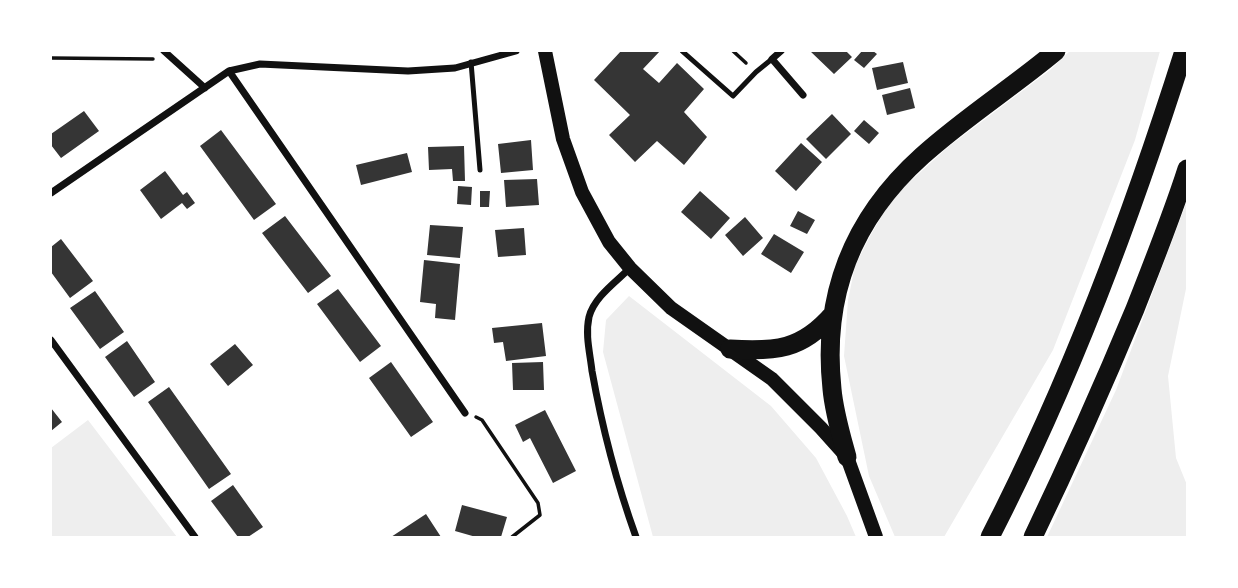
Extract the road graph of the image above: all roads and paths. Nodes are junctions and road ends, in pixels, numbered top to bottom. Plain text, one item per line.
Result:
1 (164, 51) edge
2 (516, 51) edge
3 (545, 51) edge
4 (682, 51) edge
5 (733, 51) edge
6 (781, 51) edge
7 (1056, 51) edge
8 (1184, 51) edge
9 (51, 58) edge
10 (772, 59) junction
11 (471, 62) junction
12 (185, 70) junction
13 (229, 71) junction
14 (756, 72) junction
15 (205, 88) junction
16 (803, 95) dead end
17 (1187, 169) edge
18 (480, 170) dead end
19 (51, 193) edge
20 (630, 268) junction
21 (833, 314) junction
22 (51, 340) edge
23 (730, 349) junction
24 (465, 413) joint
25 (846, 457) junction
26 (875, 534) edge
27 (195, 537) edge
28 (512, 537) edge
29 (636, 537) edge
30 (990, 537) edge
31 (1033, 537) edge

1 - 12 street
2 - 11 street
3 - 20 main road
4 - 14 lane
5 - 14 path
6 - 10 street
7 - 21 highway
8 - 30 highway
9 - 12 path
10 - 14 lane
10 - 16 street
11 - 13 street
11 - 18 lane
12 - 15 street
13 - 15 street
13 - 24 street
15 - 19 street
17 - 31 highway
20 - 23 main road
20 - 29 street
21 - 23 highway
21 - 25 highway
22 - 27 street
23 - 25 main road
24 - 28 path
25 - 26 main road

